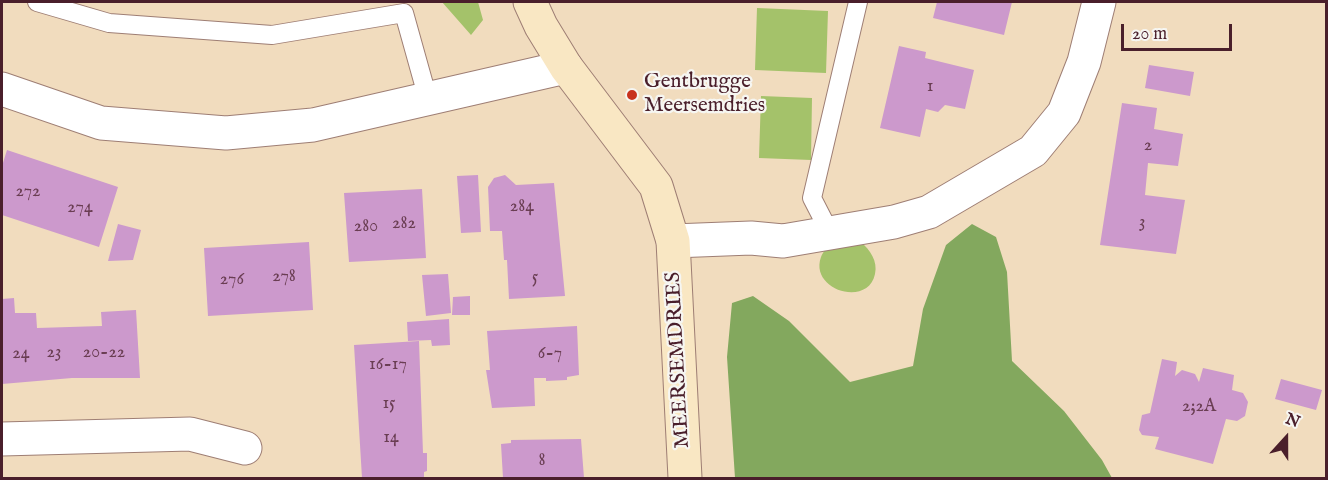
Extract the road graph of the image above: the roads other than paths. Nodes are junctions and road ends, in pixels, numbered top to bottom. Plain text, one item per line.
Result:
1 (37, 2) edge
2 (530, 2) edge
3 (858, 2) edge
4 (1098, 2) edge
5 (566, 67) junction
6 (2, 89) edge
7 (428, 99) junction
8 (830, 233) junction
9 (674, 241) junction
10 (2, 439) edge
11 (245, 448) dead end
12 (685, 478) edge

1 - 7 lane
2 - 5 street, MEERSEMDRIES
3 - 8 lane
4 - 8 street, MEERSEMDRIES
5 - 7 street
5 - 9 street, MEERSEMDRIES
6 - 7 street
8 - 9 street, MEERSEMDRIES
9 - 12 street, MEERSEMDRIES
10 - 11 street

